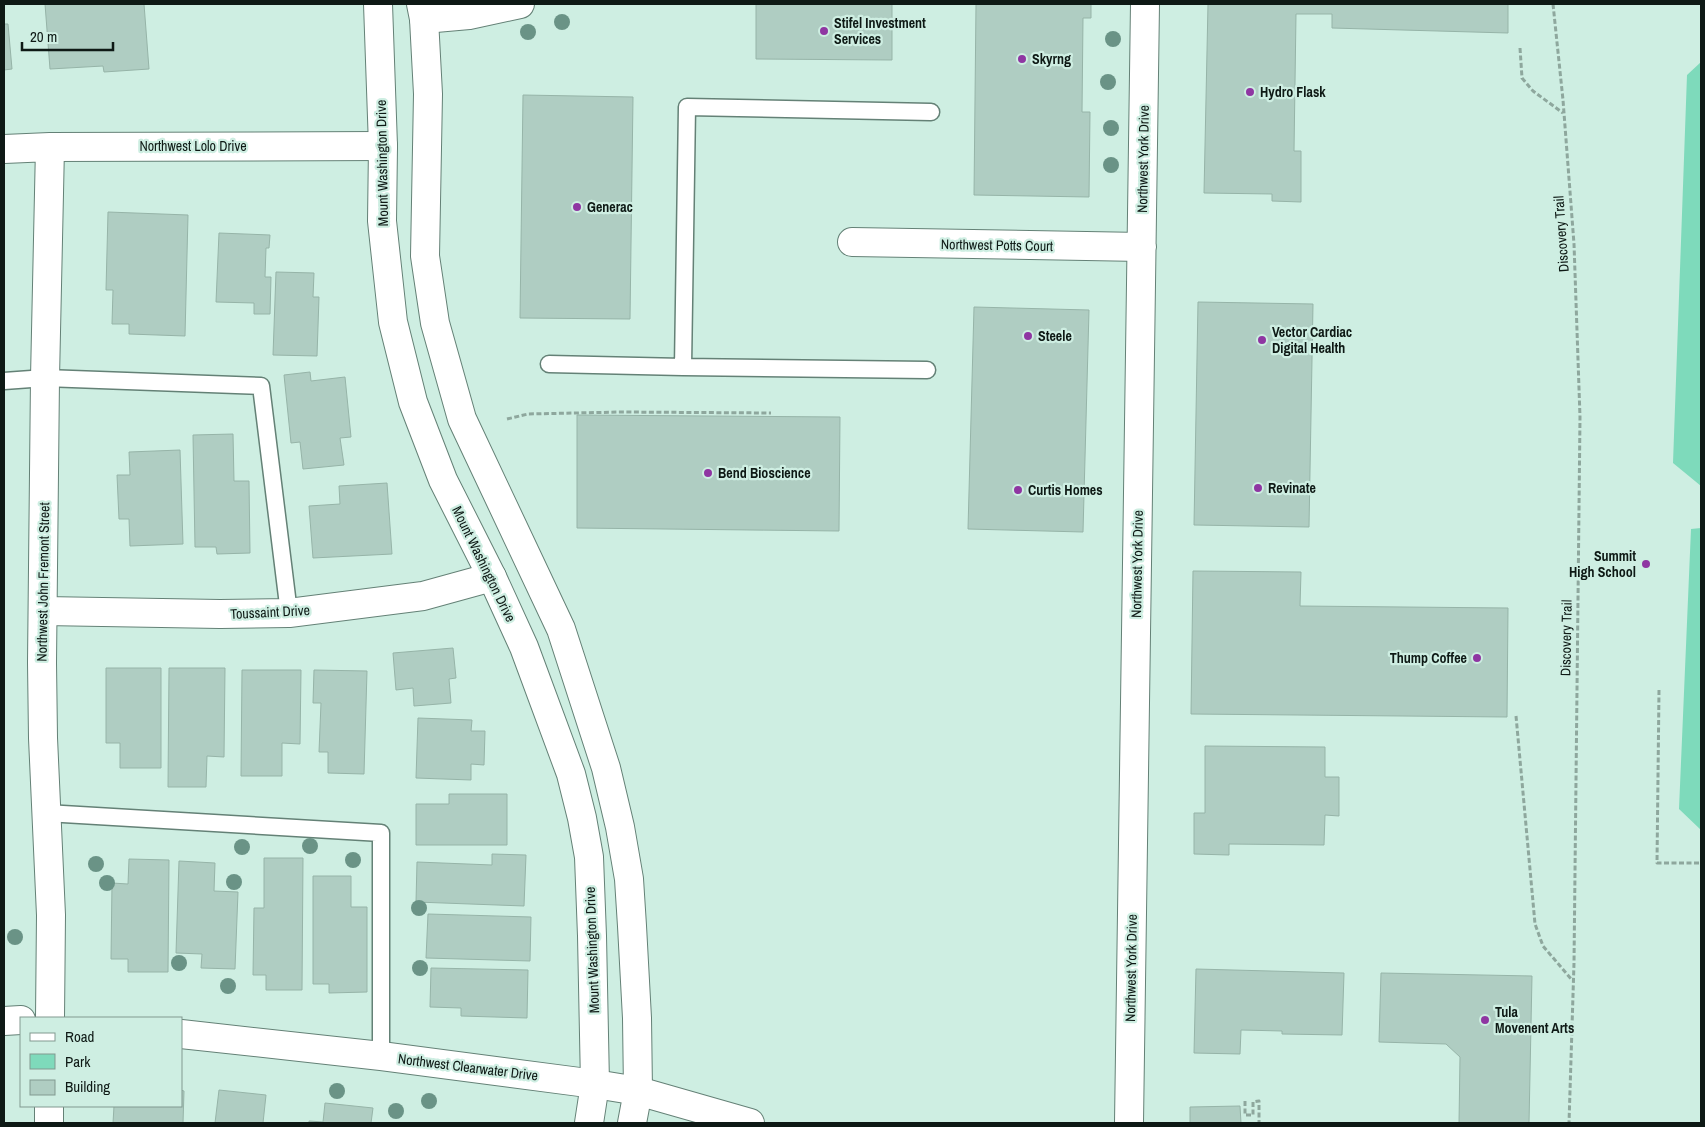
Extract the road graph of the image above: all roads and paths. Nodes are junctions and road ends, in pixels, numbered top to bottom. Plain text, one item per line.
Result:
1 (378, 4) edge
2 (520, 4) edge
3 (1145, 4) edge
4 (1553, 4) edge
5 (422, 12) edge
6 (1520, 48) dead end
7 (931, 112) dead end
8 (1564, 114) junction
9 (50, 146) junction
10 (383, 146) junction
11 (4, 149) edge
12 (852, 242) dead end
13 (1142, 247) junction
14 (550, 364) dead end
15 (683, 366) junction
16 (927, 370) dead end
17 (45, 378) junction
18 (4, 381) edge
19 (771, 413) dead end
20 (507, 419) dead end
21 (492, 577) junction
22 (44, 612) junction
23 (289, 613) junction
24 (1659, 690) dead end
25 (1516, 716) dead end
26 (46, 813) junction
27 (1701, 863) edge
28 (1573, 981) junction
29 (50, 1017) edge
30 (20, 1020) edge
31 (4, 1021) edge
32 (182, 1034) edge
33 (381, 1056) junction
34 (595, 1084) junction
35 (638, 1091) junction
36 (1245, 1102) dead end
37 (49, 1107) edge
38 (48, 1123) edge
39 (589, 1123) edge
40 (632, 1123) edge
41 (750, 1123) edge
42 (1129, 1123) edge
43 (1259, 1123) edge
44 (1569, 1123) edge

1 - 10 street, Mount Washington Drive
2 - 5 street
3 - 13 street, Northwest York Drive
4 - 8 path, Discovery Trail
5 - 35 street
6 - 8 path
7 - 15 lane
8 - 28 path, Discovery Trail
9 - 10 street, Northwest Lolo Drive
9 - 11 street, Northwest Lolo Drive
9 - 17 street, Northwest John Fremont Street
10 - 21 street, Mount Washington Drive
12 - 13 street, Northwest Potts Court
13 - 42 street, Northwest York Drive
14 - 15 lane
15 - 16 lane
17 - 18 lane
17 - 22 street, Northwest John Fremont Street
17 - 23 lane
19 - 20 path
21 - 23 street, Toussaint Drive
21 - 34 street, Mount Washington Drive
22 - 23 street, Toussaint Drive
22 - 26 street, Northwest John Fremont Street
24 - 27 path
25 - 28 path
26 - 29 street, Northwest John Fremont Street
26 - 33 lane
28 - 44 path, Discovery Trail
30 - 31 street
32 - 33 street, Northwest Clearwater Drive
33 - 34 street, Northwest Clearwater Drive
34 - 35 street, Northwest Clearwater Drive
34 - 39 street, Mount Washington Drive
35 - 40 street
35 - 41 street, Northwest Clearwater Drive
36 - 43 path
37 - 38 street

